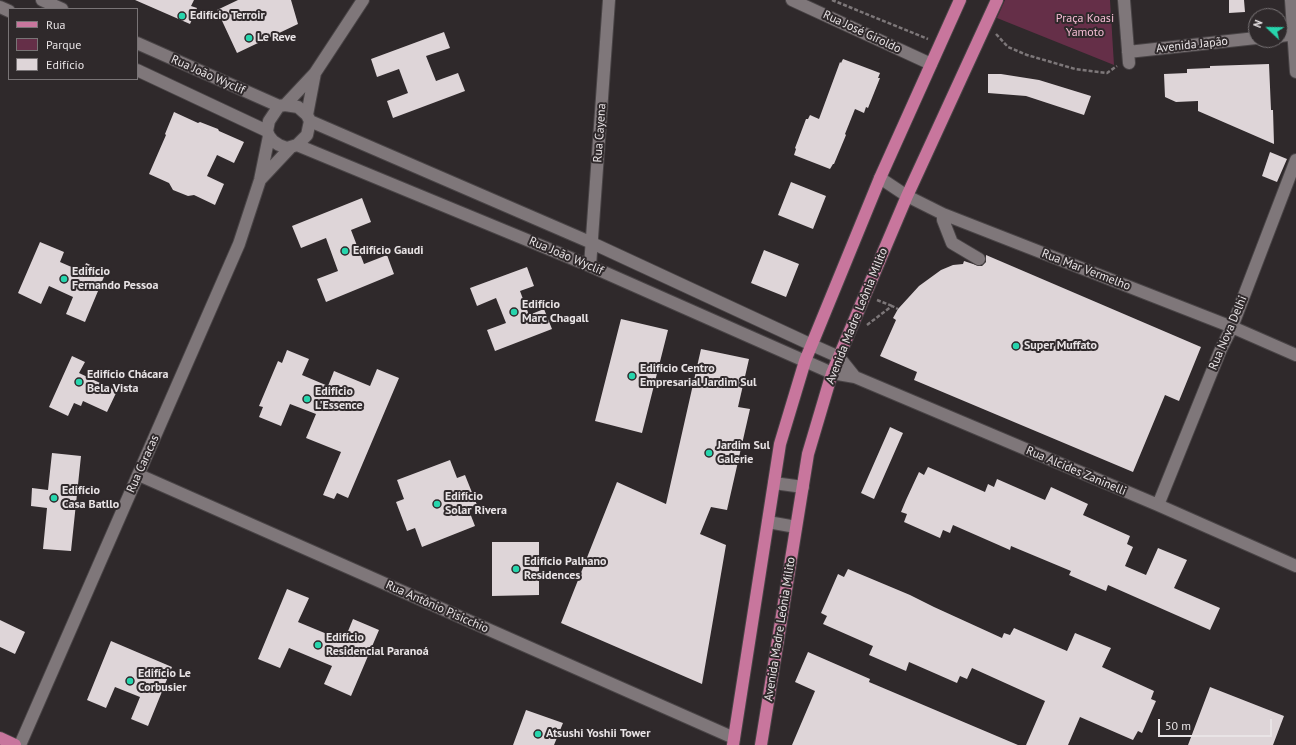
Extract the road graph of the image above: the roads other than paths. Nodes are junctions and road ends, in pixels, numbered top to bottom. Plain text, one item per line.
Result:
1 (42, 0) edge
2 (363, 0) edge
3 (609, 0) edge
4 (792, 0) edge
5 (960, 0) edge
6 (997, 0) edge
7 (1124, 0) edge
8 (1291, 0) edge
9 (60, 8) edge
10 (1295, 34) edge
11 (1248, 39) edge
12 (138, 43) edge
13 (931, 64) junction
14 (138, 70) edge
15 (1296, 72) edge
16 (315, 73) junction
17 (282, 106) junction
18 (309, 118) junction
19 (268, 133) junction
20 (294, 146) junction
21 (1296, 160) edge
22 (880, 178) junction
23 (260, 180) junction
24 (907, 196) junction
25 (942, 214) junction
26 (592, 243) junction
27 (979, 259) dead end
28 (590, 266) junction
29 (1232, 327) junction
30 (812, 345) junction
31 (1296, 354) edge
32 (839, 357) junction
33 (805, 361) junction
34 (832, 373) junction
35 (855, 377) junction
36 (139, 475) junction
37 (774, 483) junction
38 (803, 487) junction
39 (1158, 505) junction
40 (768, 522) junction
41 (796, 527) junction
42 (1296, 566) edge
43 (0, 738) edge
44 (734, 742) edge
45 (15, 745) edge
46 (20, 745) edge
47 (761, 745) edge

1 - 9 street
2 - 16 street, Rua Caracas
3 - 26 street, Rua Cayena
4 - 13 street, Rua José Giroldo
5 - 13 main road
6 - 24 main road, Avenida Madre Leônia Milito
7 - 11 street, Avenida Japão
8 - 10 street
10 - 15 street
12 - 17 street, Rua João Wyclif
13 - 22 main road
14 - 19 street, Rua João Wyclif
16 - 17 street, Rua Caracas
16 - 18 street, Rua Caracas
17 - 18 street, Rua João Wyclif
17 - 19 street, Rua Caracas
18 - 20 street, Rua Caracas
18 - 26 street, Rua João Wyclif
19 - 20 street, Rua João Wyclif
19 - 23 street, Rua Caracas
20 - 23 street, Rua Caracas
20 - 28 street, Rua João Wyclif
21 - 29 street, Rua Nova Delhi
22 - 24 street, Rua Mar Vermelho
22 - 30 main road
23 - 36 street, Rua Caracas
24 - 25 street, Rua Mar Vermelho
24 - 32 main road, Avenida Madre Leônia Milito
25 - 27 street
25 - 29 street, Rua Mar Vermelho
26 - 28 street, Rua Cayena
26 - 30 street, Rua João Wyclif
28 - 33 street, Rua João Wyclif
29 - 31 street, Rua Mar Vermelho
29 - 39 street, Rua Nova Delhi
30 - 32 street, Rua João Wyclif
30 - 33 main road
32 - 34 main road, Avenida Madre Leônia Milito
32 - 35 street, Rua Alcides Zaninelli
33 - 34 street, Rua João Wyclif
33 - 37 main road
34 - 35 street, Rua Alcides Zaninelli
34 - 38 main road, Avenida Madre Leônia Milito
35 - 39 street, Rua Alcides Zaninelli
36 - 44 street, Rua Antônio Pisicchio
36 - 46 street, Rua Caracas
37 - 38 street
37 - 40 main road
38 - 41 main road, Avenida Madre Leônia Milito
39 - 42 street, Rua Alcides Zaninelli
40 - 41 street
40 - 44 main road
41 - 47 main road, Avenida Madre Leônia Milito
43 - 45 main road

